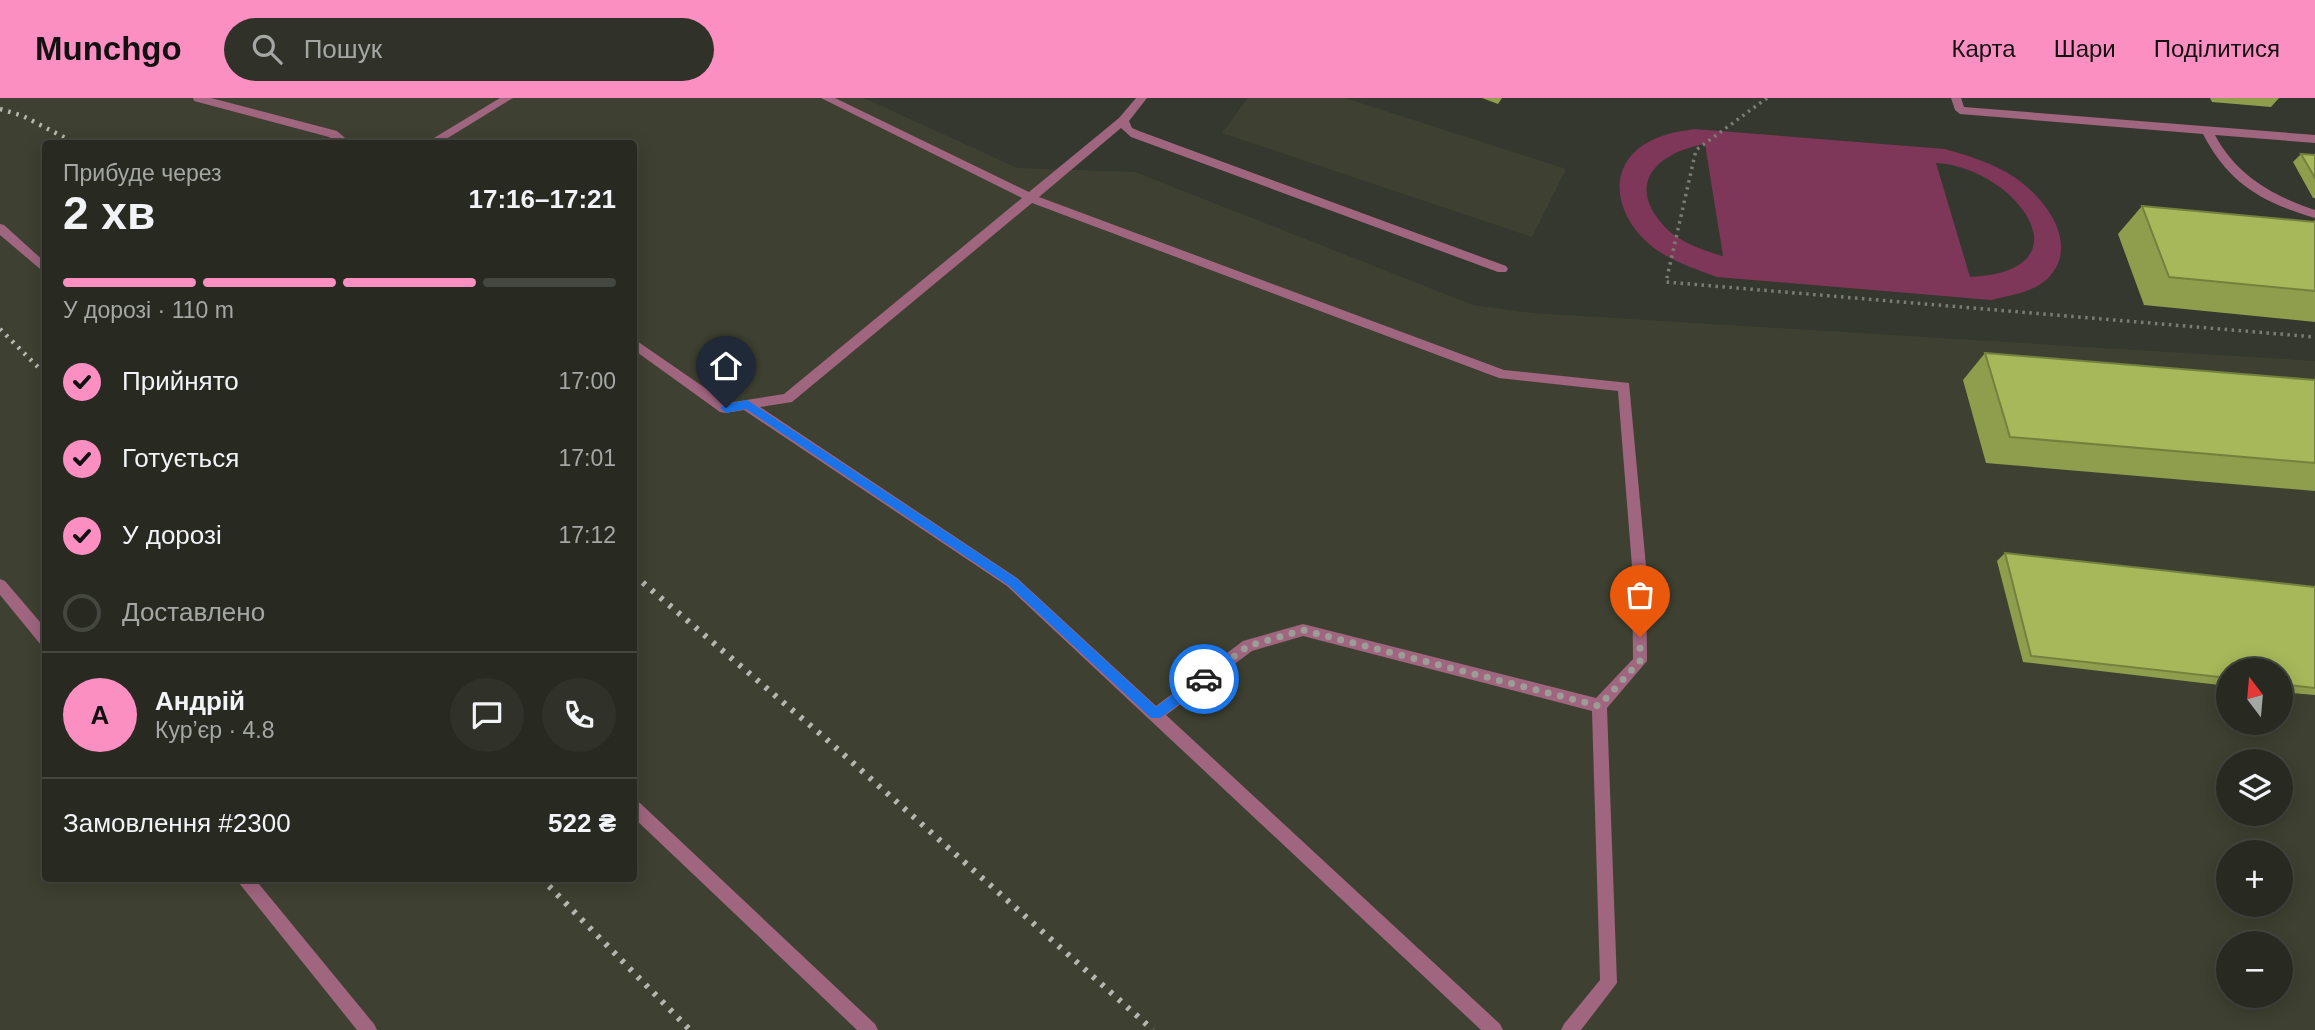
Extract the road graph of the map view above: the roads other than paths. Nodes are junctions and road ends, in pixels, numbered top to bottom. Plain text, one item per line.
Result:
1 (198, 98) edge
2 (508, 98) edge
3 (826, 98) edge
4 (1142, 98) edge
5 (1956, 98) edge
6 (1123, 121) junction
7 (2207, 130) junction
8 (2315, 139) edge
9 (341, 140) edge
10 (436, 140) edge
11 (1031, 198) junction
12 (2315, 214) edge
13 (0, 228) edge
14 (42, 266) edge
15 (1502, 270) dead end
16 (637, 346) edge
17 (747, 405) junction
18 (0, 585) edge
19 (42, 635) edge
20 (1599, 706) junction
21 (1155, 715) junction
22 (637, 811) edge
23 (246, 882) edge
24 (368, 1030) edge
25 (869, 1030) edge
26 (1494, 1030) edge
27 (1570, 1030) edge

1 - 9 lane
2 - 10 lane
3 - 11 lane
4 - 6 lane
5 - 7 lane
6 - 11 lane
6 - 15 lane
7 - 8 lane
7 - 12 lane
11 - 17 lane
11 - 20 lane
13 - 14 lane
16 - 17 lane
17 - 21 lane
18 - 19 lane
20 - 21 lane
20 - 27 lane
21 - 26 lane
22 - 25 lane
23 - 24 lane

